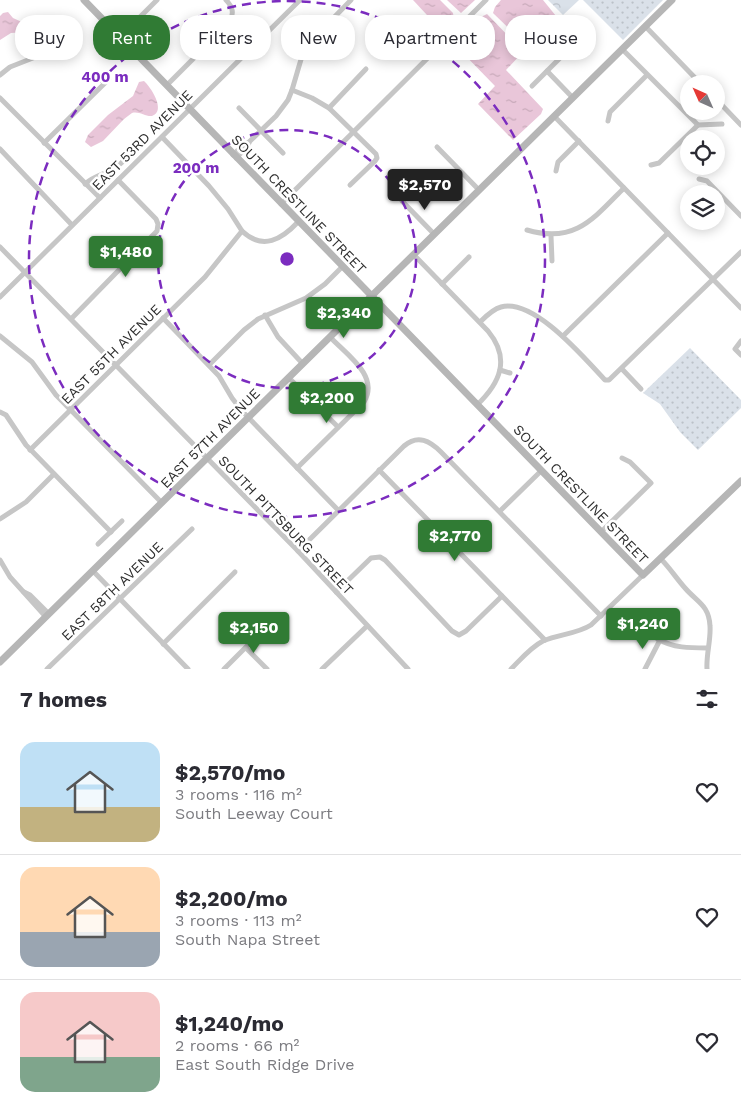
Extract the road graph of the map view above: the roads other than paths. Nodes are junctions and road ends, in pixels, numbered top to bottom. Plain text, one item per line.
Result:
1 (84, 0) edge
2 (157, 0) edge
3 (226, 0) edge
4 (300, 0) edge
5 (351, 0) edge
6 (486, 0) edge
7 (672, 0) edge
8 (99, 15) edge
9 (142, 15) edge
10 (471, 15) edge
11 (645, 26) junction
12 (622, 49) junction
13 (28, 60) edge
14 (143, 60) edge
15 (426, 60) edge
16 (558, 60) edge
17 (366, 69) dead end
18 (547, 71) junction
19 (0, 75) edge
20 (647, 75) junction
21 (692, 75) edge
22 (109, 79) dead end
23 (167, 85) junction
24 (532, 86) dead end
25 (292, 90) junction
26 (0, 98) edge
27 (573, 98) junction
28 (239, 108) dead end
29 (329, 108) junction
30 (725, 108) edge
31 (190, 109) junction
32 (554, 116) junction
33 (608, 121) dead end
34 (722, 124) dead end
35 (698, 125) junction
36 (741, 125) edge
37 (261, 130) junction
38 (353, 133) junction
39 (162, 137) junction
40 (579, 141) junction
41 (44, 143) junction
42 (137, 144) dead end
43 (437, 147) dead end
44 (0, 150) edge
45 (283, 153) dead end
46 (235, 156) junction
47 (651, 165) dead end
48 (556, 171) dead end
49 (699, 179) dead end
50 (118, 180) junction
51 (85, 184) junction
52 (350, 185) dead end
53 (624, 188) junction
54 (479, 190) junction
55 (99, 199) junction
56 (402, 201) dead end
57 (281, 204) junction
58 (741, 216) edge
59 (298, 222) junction
60 (72, 225) junction
61 (527, 230) dead end
62 (242, 231) junction
63 (668, 233) junction
64 (434, 234) junction
65 (551, 236) junction
66 (0, 247) edge
67 (741, 252) edge
68 (414, 255) junction
69 (469, 257) dead end
70 (552, 261) dead end
71 (342, 267) junction
72 (25, 272) junction
73 (713, 279) junction
74 (442, 284) junction
75 (0, 297) edge
76 (371, 297) junction
77 (741, 308) edge
78 (265, 315) junction
79 (163, 318) junction
80 (71, 319) junction
81 (480, 322) junction
82 (563, 336) junction
83 (330, 337) junction
84 (0, 338) edge
85 (741, 341) edge
86 (741, 355) edge
87 (303, 364) junction
88 (117, 365) junction
89 (209, 365) junction
90 (622, 369) junction
91 (500, 370) junction
92 (510, 372) dead end
93 (289, 378) junction
94 (641, 389) dead end
95 (477, 405) junction
96 (71, 410) junction
97 (1, 412) edge
98 (248, 418) junction
99 (338, 427) junction
100 (30, 450) junction
101 (622, 458) dead end
102 (207, 459) junction
103 (297, 468) junction
104 (379, 470) junction
105 (541, 471) junction
106 (54, 474) junction
107 (741, 481) edge
108 (162, 503) junction
109 (338, 510) junction
110 (500, 512) junction
111 (0, 519) edge
112 (122, 520) dead end
113 (192, 529) dead end
114 (110, 532) junction
115 (601, 532) junction
116 (98, 544) dead end
117 (298, 551) junction
118 (660, 558) junction
119 (0, 560) edge
120 (93, 571) junction
121 (235, 572) dead end
122 (643, 575) junction
123 (336, 592) junction
124 (502, 596) junction
125 (119, 598) junction
126 (606, 611) junction
127 (48, 615) junction
128 (601, 616) junction
129 (276, 623) dead end
130 (367, 626) junction
131 (545, 640) junction
132 (660, 640) junction
133 (163, 644) junction
134 (246, 648) junction
135 (707, 648) junction
136 (0, 662) edge
137 (48, 669) edge
138 (188, 669) edge
139 (224, 669) edge
140 (267, 669) edge
141 (322, 669) edge
142 (408, 669) edge
143 (511, 669) edge
144 (645, 669) edge
145 (707, 669) edge

1 - 8 main road, SOUTH CRESTLINE STREET
2 - 9 street
3 - 23 street
4 - 31 street, EAST 53RD AVENUE
5 - 25 street
6 - 10 street
7 - 11 main road, EAST 57TH AVENUE
11 - 12 main road, EAST 57TH AVENUE
11 - 21 street
12 - 20 street
12 - 27 main road, EAST 57TH AVENUE
13 - 19 street
14 - 23 main road, SOUTH CRESTLINE STREET
15 - 38 street
16 - 18 street
17 - 29 street
18 - 24 street
18 - 27 street
20 - 33 street
20 - 35 street
22 - 41 street
23 - 31 main road, SOUTH CRESTLINE STREET
25 - 29 street
25 - 37 street
26 - 41 street
27 - 32 main road, EAST 57TH AVENUE
28 - 37 street
29 - 38 street
30 - 36 street
31 - 39 street, EAST 53RD AVENUE
31 - 46 main road, SOUTH CRESTLINE STREET
32 - 40 street
32 - 54 main road, EAST 57TH AVENUE
34 - 35 street
35 - 47 street
37 - 45 street
37 - 46 street
38 - 52 street
38 - 57 street
39 - 50 street, EAST 53RD AVENUE
39 - 62 street
40 - 48 street
40 - 53 street
41 - 51 street
42 - 51 street
43 - 54 street
44 - 60 street
46 - 57 main road, SOUTH CRESTLINE STREET
49 - 58 street
50 - 55 street, EAST 53RD AVENUE
50 - 80 street
51 - 55 street
53 - 63 street
53 - 65 street
54 - 64 main road, EAST 57TH AVENUE
55 - 60 street, EAST 53RD AVENUE
56 - 64 street
57 - 59 main road, SOUTH CRESTLINE STREET
59 - 62 street
59 - 71 main road, SOUTH CRESTLINE STREET
60 - 72 street, EAST 53RD AVENUE
61 - 65 street
62 - 79 street, EAST 55TH AVENUE
63 - 73 street
63 - 82 street
64 - 68 main road, EAST 57TH AVENUE
65 - 70 street
66 - 72 street, SOUTH PITTSBURG STREET
67 - 73 street
68 - 74 street
68 - 76 main road, EAST 57TH AVENUE
69 - 74 street
71 - 76 main road, SOUTH CRESTLINE STREET
71 - 78 street
72 - 75 street, EAST 53RD AVENUE
72 - 80 street, SOUTH PITTSBURG STREET
73 - 77 street
73 - 90 street
74 - 81 street
76 - 83 main road, EAST 57TH AVENUE
76 - 95 main road, SOUTH CRESTLINE STREET
78 - 87 street
78 - 89 street
79 - 88 street, EAST 55TH AVENUE
79 - 89 street
80 - 88 street, SOUTH PITTSBURG STREET
81 - 82 street
81 - 91 street
82 - 90 street
83 - 87 main road, EAST 57TH AVENUE
83 - 99 street
84 - 96 street
85 - 86 street
87 - 93 main road, EAST 57TH AVENUE
88 - 96 street, EAST 55TH AVENUE
88 - 102 street, SOUTH PITTSBURG STREET
89 - 98 street
90 - 94 street
91 - 92 street
91 - 95 street
93 - 98 main road, EAST 57TH AVENUE
93 - 99 street
95 - 105 main road, SOUTH CRESTLINE STREET
96 - 100 street, EAST 55TH AVENUE
96 - 108 street
97 - 100 street
98 - 102 main road, EAST 57TH AVENUE
98 - 103 street
99 - 103 street
100 - 106 street
101 - 115 street
102 - 108 main road, EAST 57TH AVENUE
102 - 117 street, SOUTH PITTSBURG STREET
103 - 109 street
104 - 109 street
104 - 110 street
104 - 124 street
105 - 110 street
105 - 115 main road, SOUTH CRESTLINE STREET
106 - 111 street
106 - 114 street
107 - 118 main road
108 - 120 main road, EAST 57TH AVENUE
109 - 117 street
110 - 128 street
112 - 114 street
113 - 125 street, EAST 58TH AVENUE
114 - 116 street
115 - 122 main road, SOUTH CRESTLINE STREET
117 - 123 street, SOUTH PITTSBURG STREET
118 - 122 main road
118 - 135 street, SOUTH CRESTLINE STREET
119 - 127 street
120 - 125 street
120 - 127 main road, EAST 57TH AVENUE
121 - 133 street
122 - 126 street
123 - 124 street
123 - 130 street, SOUTH PITTSBURG STREET
124 - 131 street
125 - 133 street
125 - 137 street, EAST 58TH AVENUE
126 - 128 street
126 - 132 street
127 - 136 main road, EAST 57TH AVENUE
128 - 131 street
129 - 134 street
130 - 141 street
130 - 142 street, SOUTH PITTSBURG STREET
131 - 143 street
132 - 135 street
132 - 144 street
133 - 138 street
134 - 139 street
134 - 140 street
135 - 145 street, SOUTH CRESTLINE STREET

